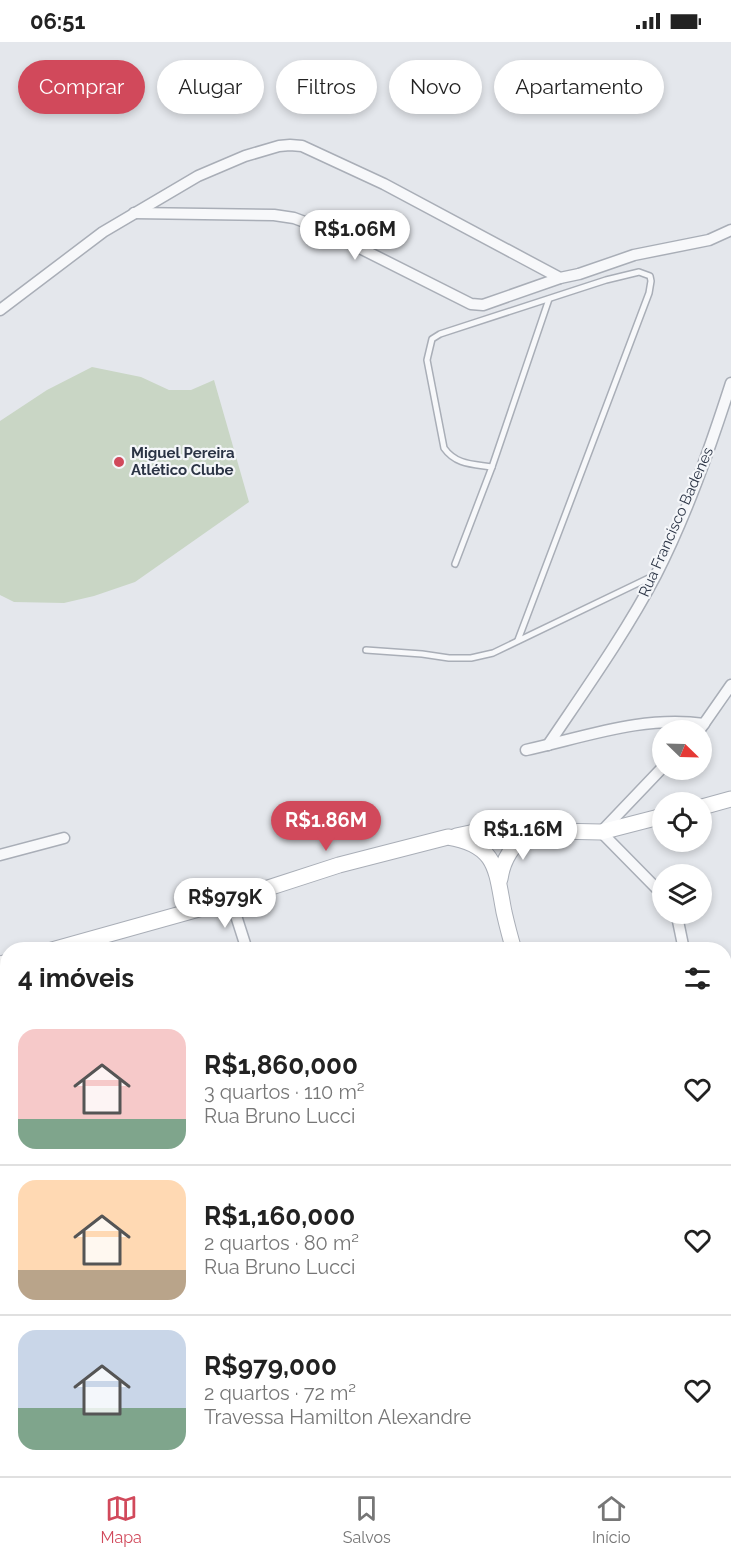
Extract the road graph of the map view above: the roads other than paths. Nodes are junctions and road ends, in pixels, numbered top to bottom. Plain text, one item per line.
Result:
1 (134, 213) junction
2 (731, 230) edge
3 (560, 278) junction
4 (549, 299) junction
5 (0, 310) edge
6 (731, 383) edge
7 (492, 467) junction
8 (455, 564) dead end
9 (656, 574) junction
10 (518, 640) junction
11 (366, 650) dead end
12 (731, 685) edge
13 (706, 720) edge
14 (652, 723) edge
15 (548, 745) junction
16 (526, 750) dead end
17 (652, 778) edge
18 (731, 799) edge
19 (712, 804) edge
20 (652, 819) edge
21 (529, 832) junction
22 (600, 832) junction
23 (448, 837) junction
24 (64, 838) dead end
25 (0, 855) edge
26 (500, 879) junction
27 (652, 883) edge
28 (231, 900) junction
29 (678, 924) edge
30 (81, 942) edge
31 (244, 942) edge
32 (512, 942) edge
33 (682, 942) edge

1 - 3 street
1 - 3 street
1 - 5 street
2 - 3 street
4 - 7 lane
4 - 7 lane
4 - 10 lane
6 - 9 street, Rua Francisco Badenes
7 - 8 lane
9 - 10 lane
9 - 15 street, Rua Francisco Badenes
10 - 11 lane
12 - 13 street
14 - 15 street
15 - 16 street
17 - 22 street
18 - 19 street
20 - 22 street
21 - 22 street
21 - 23 street
21 - 26 street
22 - 27 street
23 - 26 street
23 - 28 street
24 - 25 street
26 - 32 street
28 - 30 street
28 - 31 street
29 - 33 street

